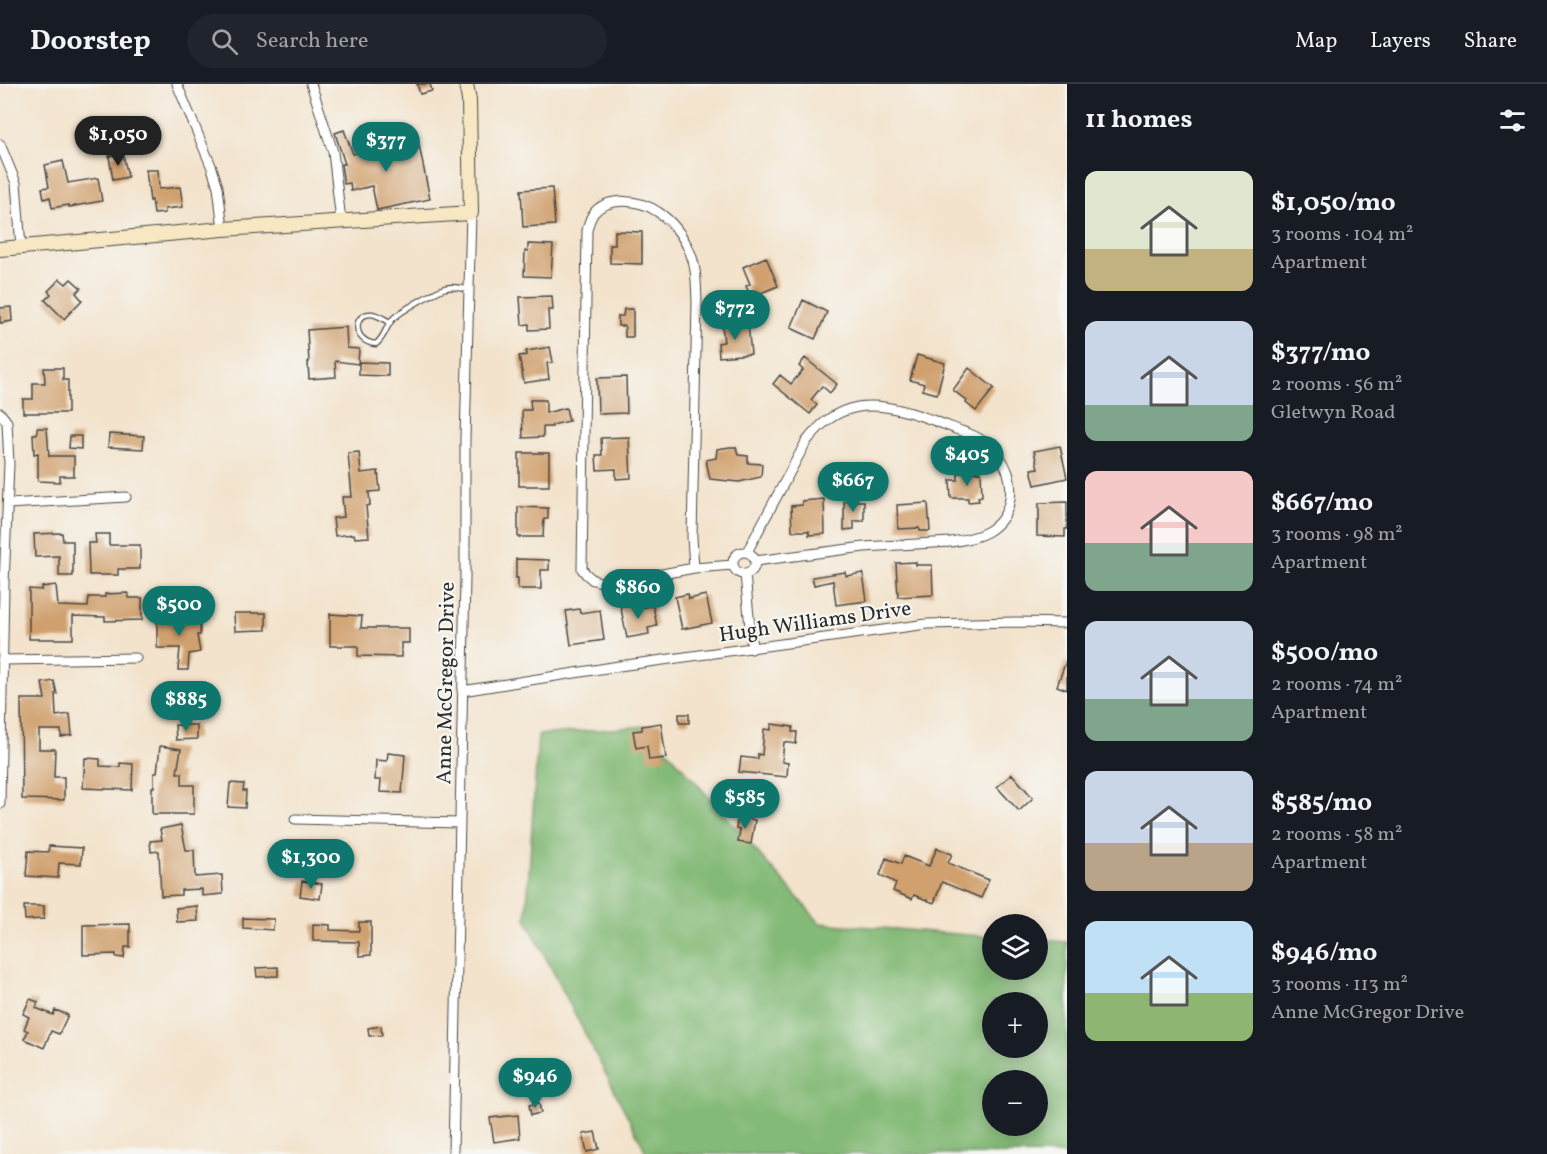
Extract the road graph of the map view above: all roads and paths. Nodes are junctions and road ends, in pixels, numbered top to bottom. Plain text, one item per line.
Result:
1 (177, 84) edge
2 (311, 84) edge
3 (466, 84) edge
4 (0, 144) edge
5 (471, 213) junction
6 (341, 221) junction
7 (223, 229) junction
8 (21, 247) junction
9 (0, 249) edge
10 (469, 290) junction
11 (390, 322) junction
12 (0, 413) edge
13 (126, 497) dead end
14 (8, 504) junction
15 (747, 552) junction
16 (755, 561) junction
17 (733, 564) junction
18 (694, 568) junction
19 (744, 574) junction
20 (1067, 623) edge
21 (752, 649) junction
22 (136, 658) dead end
23 (2, 660) junction
24 (462, 691) junction
25 (0, 804) edge
26 (295, 819) dead end
27 (460, 823) junction
28 (453, 1154) edge

1 - 7 street
2 - 6 street
3 - 5 street
4 - 8 street
5 - 6 street
5 - 10 street, Anne McGregor Drive
6 - 7 street
7 - 8 street
8 - 9 street
10 - 11 lane
10 - 24 street, Anne McGregor Drive
11 - 11 lane
12 - 14 street
13 - 14 street
14 - 23 street
15 - 16 street
15 - 16 street
15 - 17 street
16 - 19 street
17 - 18 street
17 - 19 street
18 - 18 street
19 - 21 street
20 - 21 street, Hugh Williams Drive
21 - 24 street, Hugh Williams Drive
22 - 23 street
23 - 25 street
24 - 27 street, Anne McGregor Drive
26 - 27 street
27 - 28 street, Anne McGregor Drive

